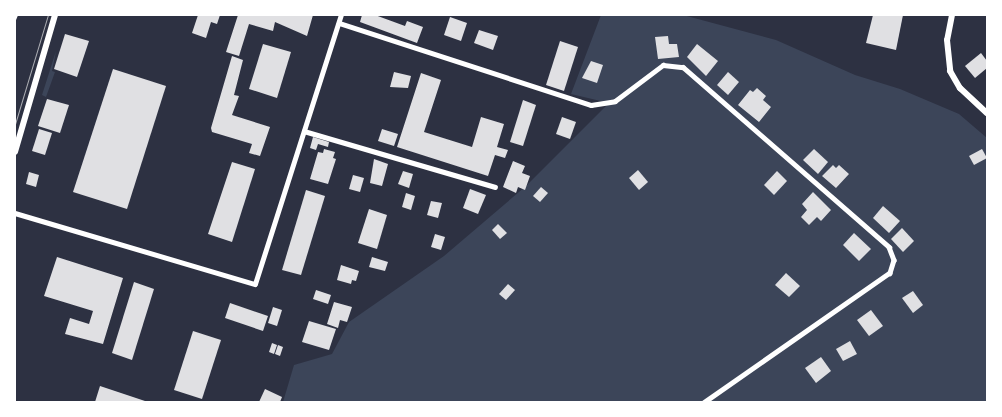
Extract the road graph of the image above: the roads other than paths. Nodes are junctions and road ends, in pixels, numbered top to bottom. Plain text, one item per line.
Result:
1 (16, 15) edge
2 (55, 15) edge
3 (341, 15) edge
4 (952, 15) edge
5 (15, 20) edge
6 (338, 23) junction
7 (987, 113) edge
8 (304, 131) junction
9 (15, 152) edge
10 (495, 187) dead end
11 (15, 213) edge
12 (705, 402) edge

1 - 5 lane
2 - 9 street
3 - 6 street
4 - 7 main road
6 - 8 street
6 - 12 street
8 - 10 street
8 - 11 street

